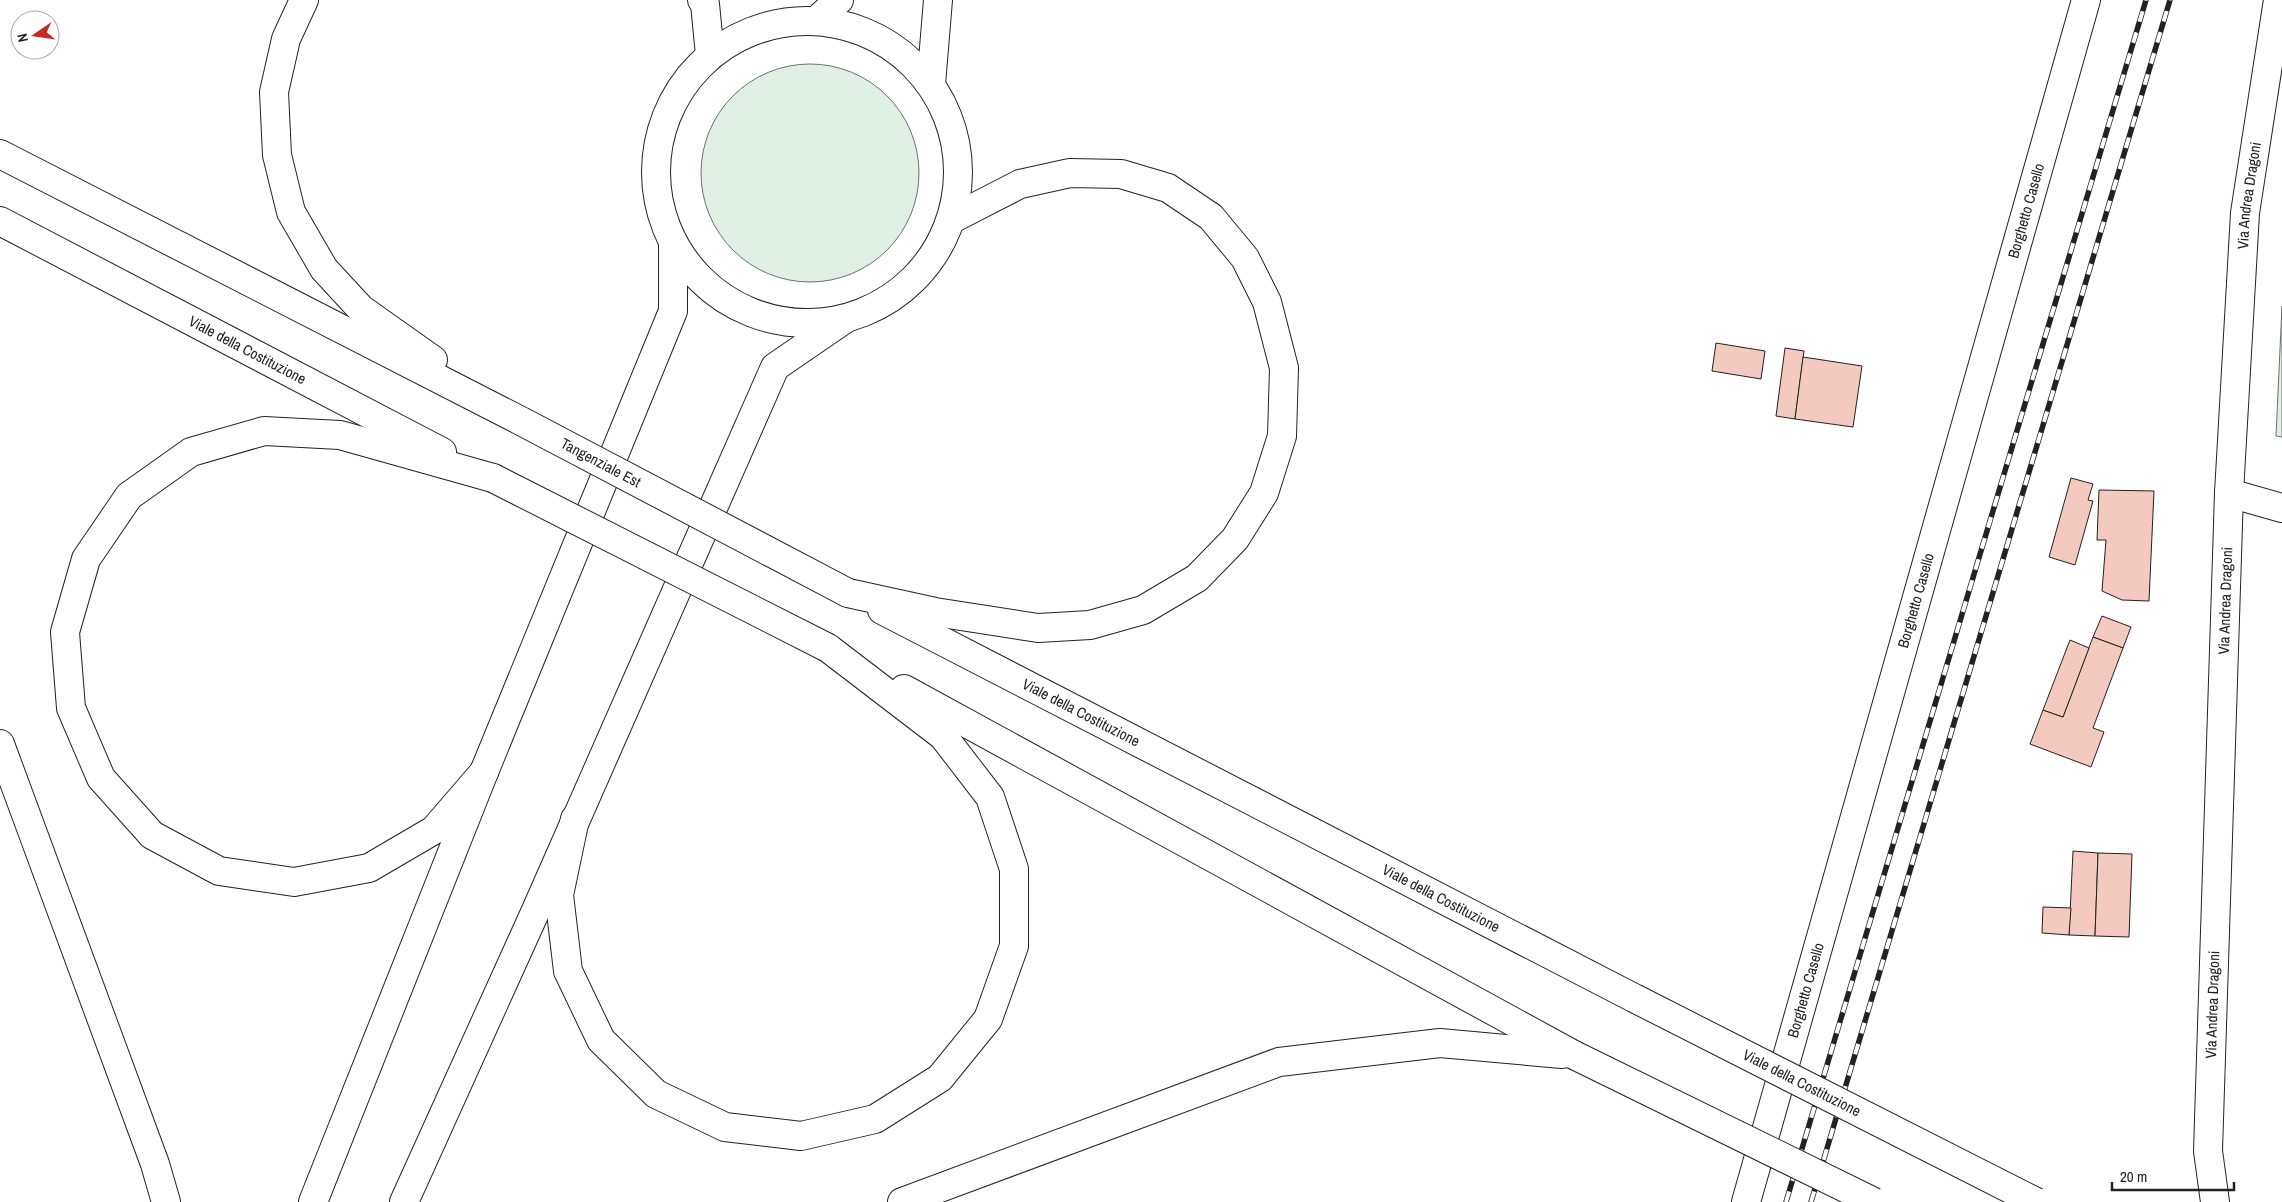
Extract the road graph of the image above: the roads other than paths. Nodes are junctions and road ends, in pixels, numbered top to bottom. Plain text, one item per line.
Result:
1 (304, 0) edge
2 (702, 0) edge
3 (839, 0) edge
4 (938, 0) edge
5 (2086, 0) edge
6 (2278, 0) edge
7 (817, 20) junction
8 (710, 55) junction
9 (931, 84) junction
10 (0, 154) edge
11 (952, 219) junction
12 (0, 221) edge
13 (673, 243) junction
14 (845, 320) junction
15 (521, 421) junction
16 (493, 478) junction
17 (2229, 494) junction
18 (2282, 508) edge
19 (848, 593) junction
20 (828, 648) junction
21 (0, 744) edge
22 (484, 772) junction
23 (575, 820) junction
24 (1574, 1055) junction
25 (166, 1202) edge
26 (313, 1202) edge
27 (404, 1202) edge
28 (902, 1202) edge
29 (1746, 1202) edge
30 (1874, 1202) edge
31 (2036, 1202) edge
32 (2215, 1202) edge

1 - 15 main road
2 - 8 main road
3 - 7 main road
4 - 9 main road
5 - 29 main road, Borghetto Casello
6 - 17 main road, Via Andrea Dragoni
7 - 8 main road
7 - 9 main road
8 - 13 main road
9 - 11 main road
10 - 15 main road, Tangenziale Est
11 - 14 main road
11 - 19 main road
12 - 16 main road, Viale della Costituzione
13 - 14 main road
13 - 22 main road
14 - 23 main road
15 - 19 main road, Tangenziale Est, bridge
16 - 20 main road, bridge
16 - 22 main road
17 - 18 main road
17 - 32 main road, Via Andrea Dragoni
19 - 31 main road, Viale della Costituzione, bridge
20 - 23 main road
20 - 24 main road
21 - 25 main road
22 - 26 main road
23 - 27 main road
24 - 28 main road
24 - 30 main road, bridge

